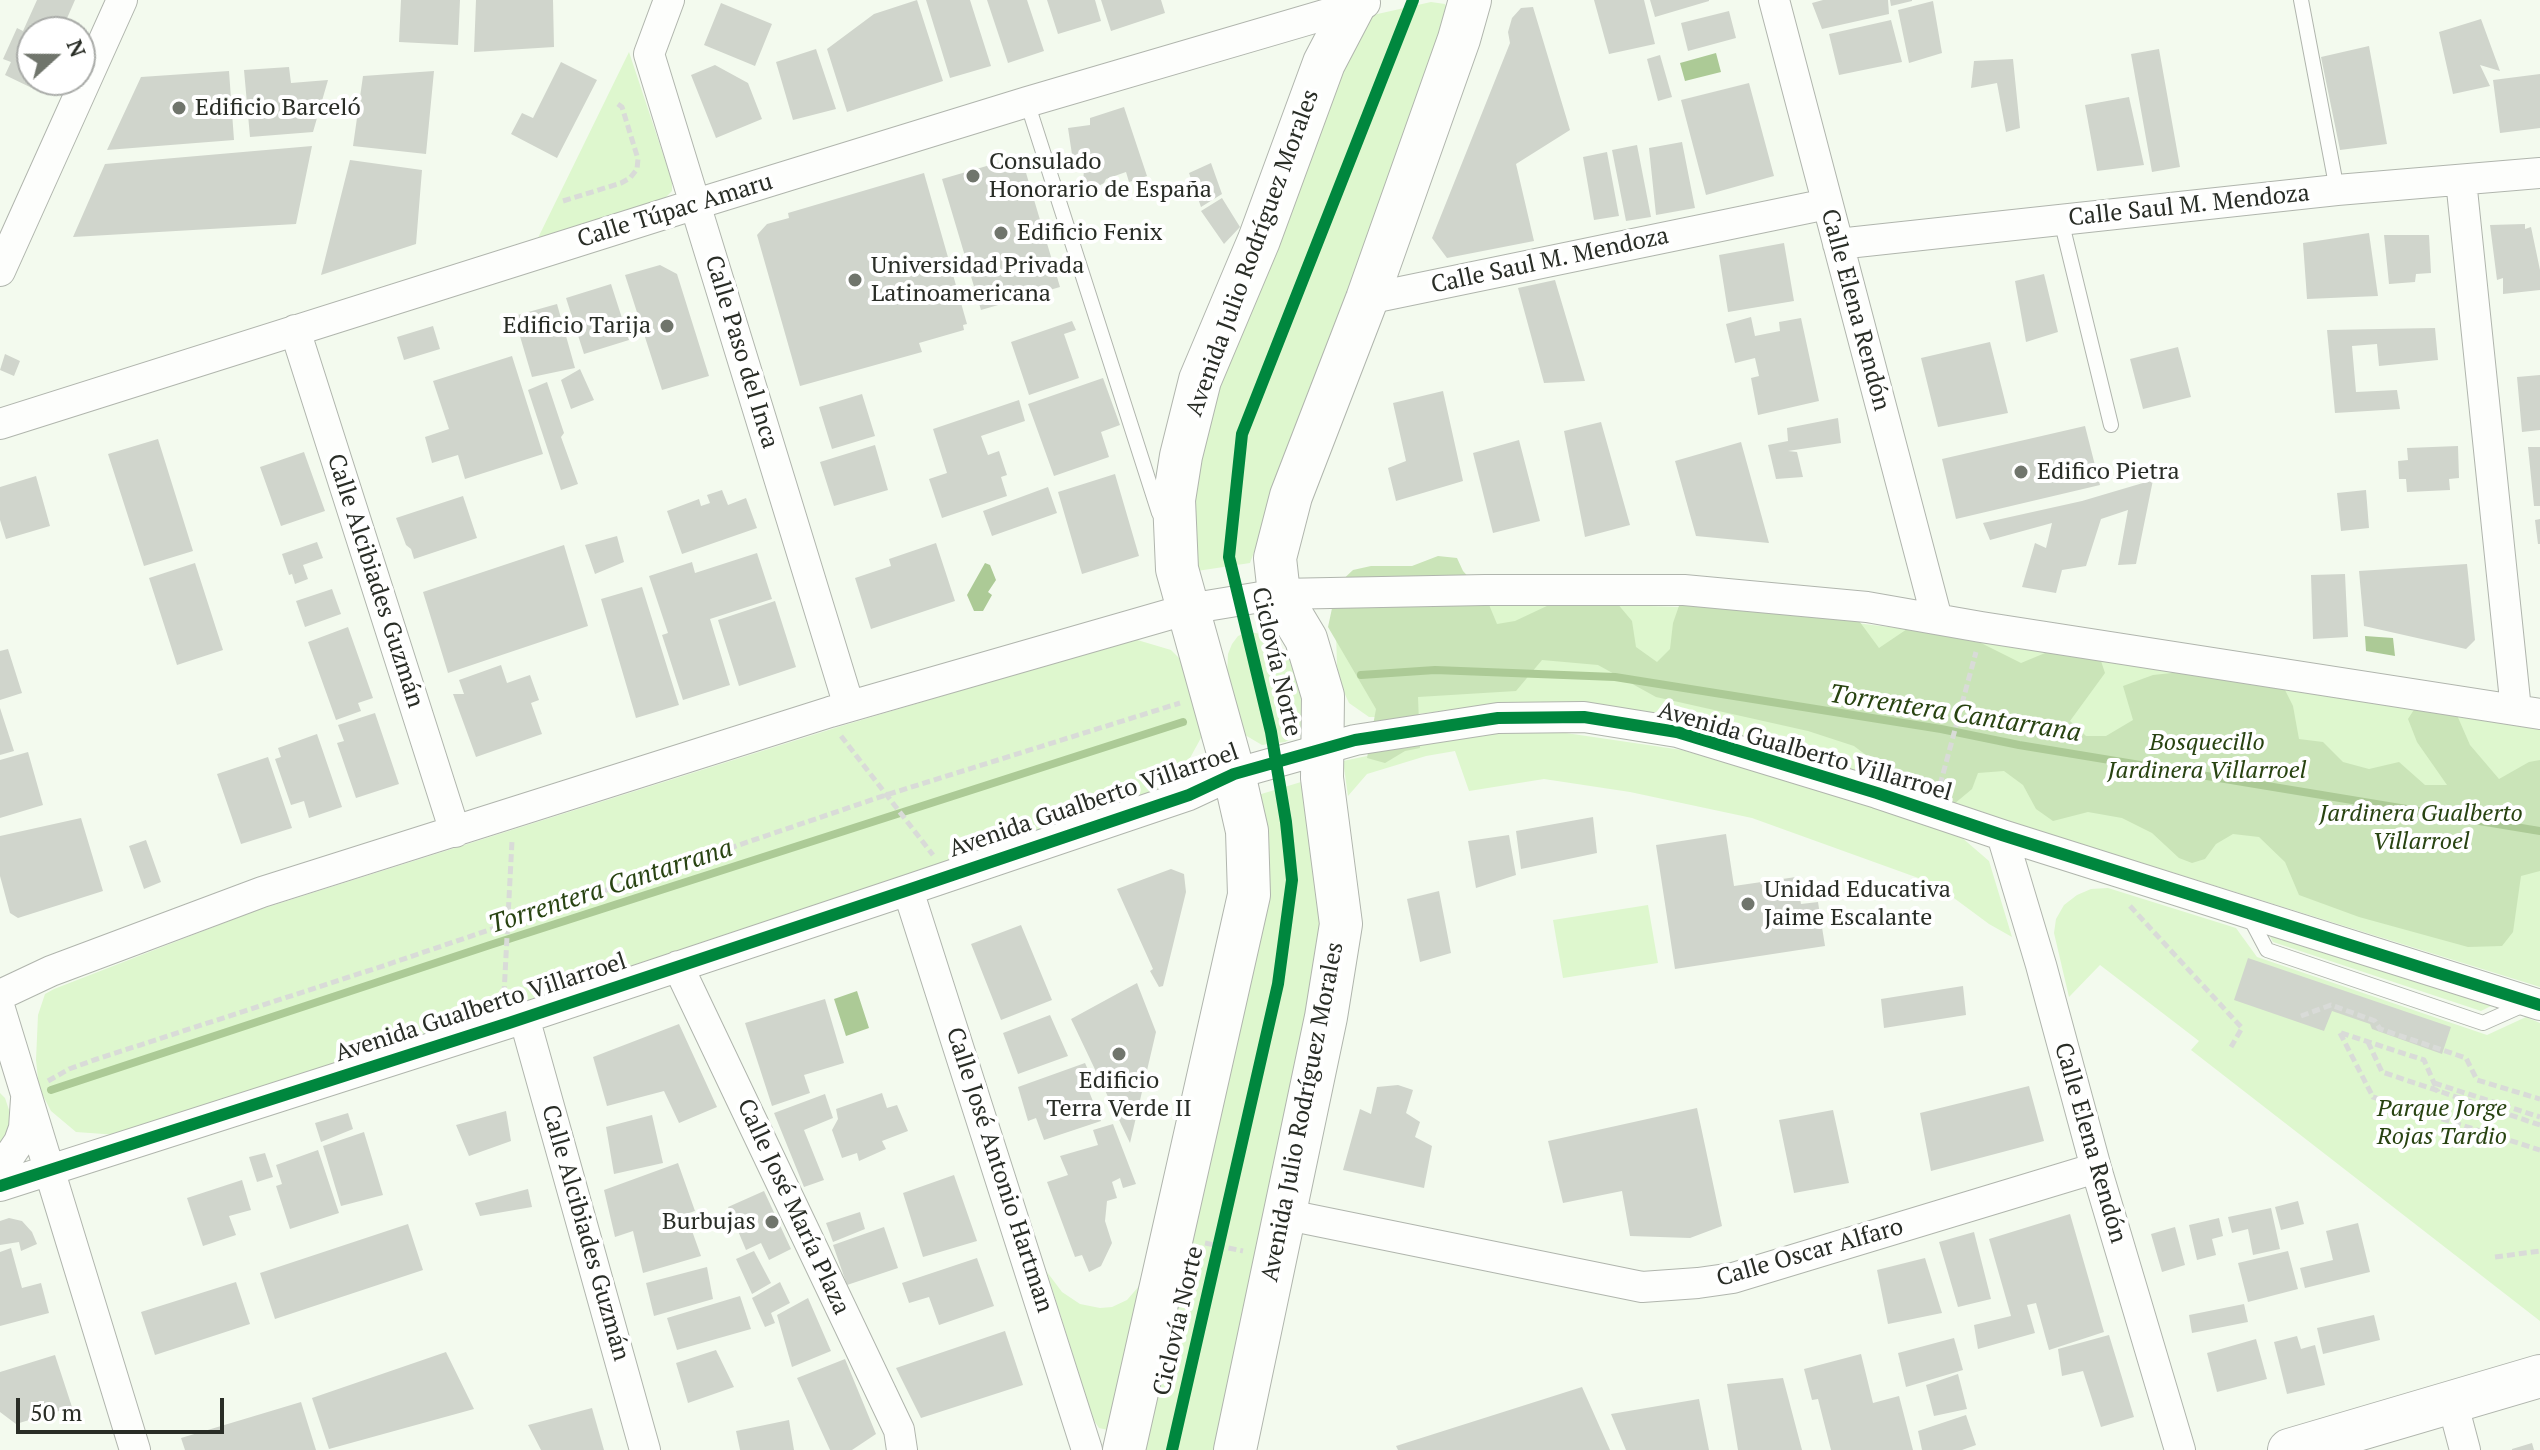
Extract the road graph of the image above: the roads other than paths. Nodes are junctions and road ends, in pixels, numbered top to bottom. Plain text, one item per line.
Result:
1 (122, 0) edge
2 (669, 0) edge
3 (1470, 0) edge
4 (1774, 0) edge
5 (2301, 0) edge
6 (1361, 2) edge
7 (1027, 102) junction
8 (2540, 173) edge
9 (2461, 180) junction
10 (2337, 190) junction
11 (696, 204) junction
12 (1827, 204) junction
13 (2061, 220) junction
14 (1838, 244) junction
15 (0, 271) edge
16 (1367, 299) junction
17 (295, 330) junction
18 (0, 424) edge
19 (2111, 425) dead end
20 (1177, 569) junction
21 (1279, 594) junction
22 (1188, 609) junction
23 (1937, 619) junction
24 (2528, 712) edge
25 (844, 720) junction
26 (1321, 748) junction
27 (1234, 774) junction
28 (455, 832) junction
29 (2002, 835) junction
30 (908, 890) junction
31 (678, 966) junction
32 (0, 995) edge
33 (2535, 1004) edge
34 (0, 1009) edge
35 (514, 1010) junction
36 (0, 1067) edge
37 (35, 1086) junction
38 (2096, 1168) junction
39 (0, 1170) edge
40 (51, 1170) junction
41 (0, 1186) edge
42 (1283, 1214) junction
43 (2540, 1376) edge
44 (2452, 1401) junction
45 (135, 1450) edge
46 (645, 1450) edge
47 (902, 1450) edge
48 (1087, 1450) edge
49 (1124, 1450) edge
50 (1235, 1450) edge
51 (2180, 1450) edge
52 (2289, 1450) edge
53 (2465, 1450) edge

1 - 15 street
2 - 11 street, Calle Paso del Inca
3 - 16 main road, Avenida Julio Rodríguez Morales
4 - 12 street, Calle Elena Rendón
5 - 10 lane
6 - 7 street, Calle Túpac Amaru
6 - 20 main road, Avenida Julio Rodríguez Morales
7 - 11 street, Calle Túpac Amaru
7 - 20 lane
8 - 9 street, Calle Saul M. Mendoza
9 - 10 street, Calle Saul M. Mendoza
9 - 24 street
10 - 13 street, Calle Saul M. Mendoza
11 - 17 street, Calle Túpac Amaru
11 - 25 street, Calle Paso del Inca
12 - 14 street, Calle Elena Rendón
12 - 16 street, Calle Saul M. Mendoza
13 - 14 street, Calle Saul M. Mendoza
13 - 19 lane
14 - 23 street, Calle Elena Rendón
16 - 21 main road, Avenida Julio Rodríguez Morales
17 - 18 street, Calle Túpac Amaru
17 - 28 street, Calle Alcibiades Guzmán
20 - 22 main road, Avenida Julio Rodríguez Morales
21 - 22 street
21 - 23 street
21 - 26 main road, Avenida Julio Rodríguez Morales
22 - 25 street
22 - 27 main road, Avenida Julio Rodríguez Morales
23 - 24 street
25 - 28 street
26 - 27 street, Avenida Gualberto Villarroel
26 - 29 street, Avenida Gualberto Villarroel
26 - 42 main road, Avenida Julio Rodríguez Morales
27 - 30 street, Avenida Gualberto Villarroel
27 - 49 main road, Avenida Julio Rodríguez Morales
28 - 32 street
29 - 33 street, Avenida Gualberto Villarroel
29 - 38 street, Calle Elena Rendón
30 - 31 street, Avenida Gualberto Villarroel
30 - 48 street, Calle José Antonio Hartman
31 - 35 street, Avenida Gualberto Villarroel
31 - 47 street, Calle José María Plaza
34 - 37 street
35 - 40 street, Avenida Gualberto Villarroel
35 - 46 street, Calle Alcibiades Guzmán
36 - 37 street
37 - 39 street
37 - 40 street
38 - 42 street, Calle Oscar Alfaro
38 - 51 street, Calle Elena Rendón
40 - 41 street, Avenida Gualberto Villarroel
40 - 45 street
42 - 50 main road, Avenida Julio Rodríguez Morales
43 - 44 main road
44 - 52 main road
44 - 53 street

